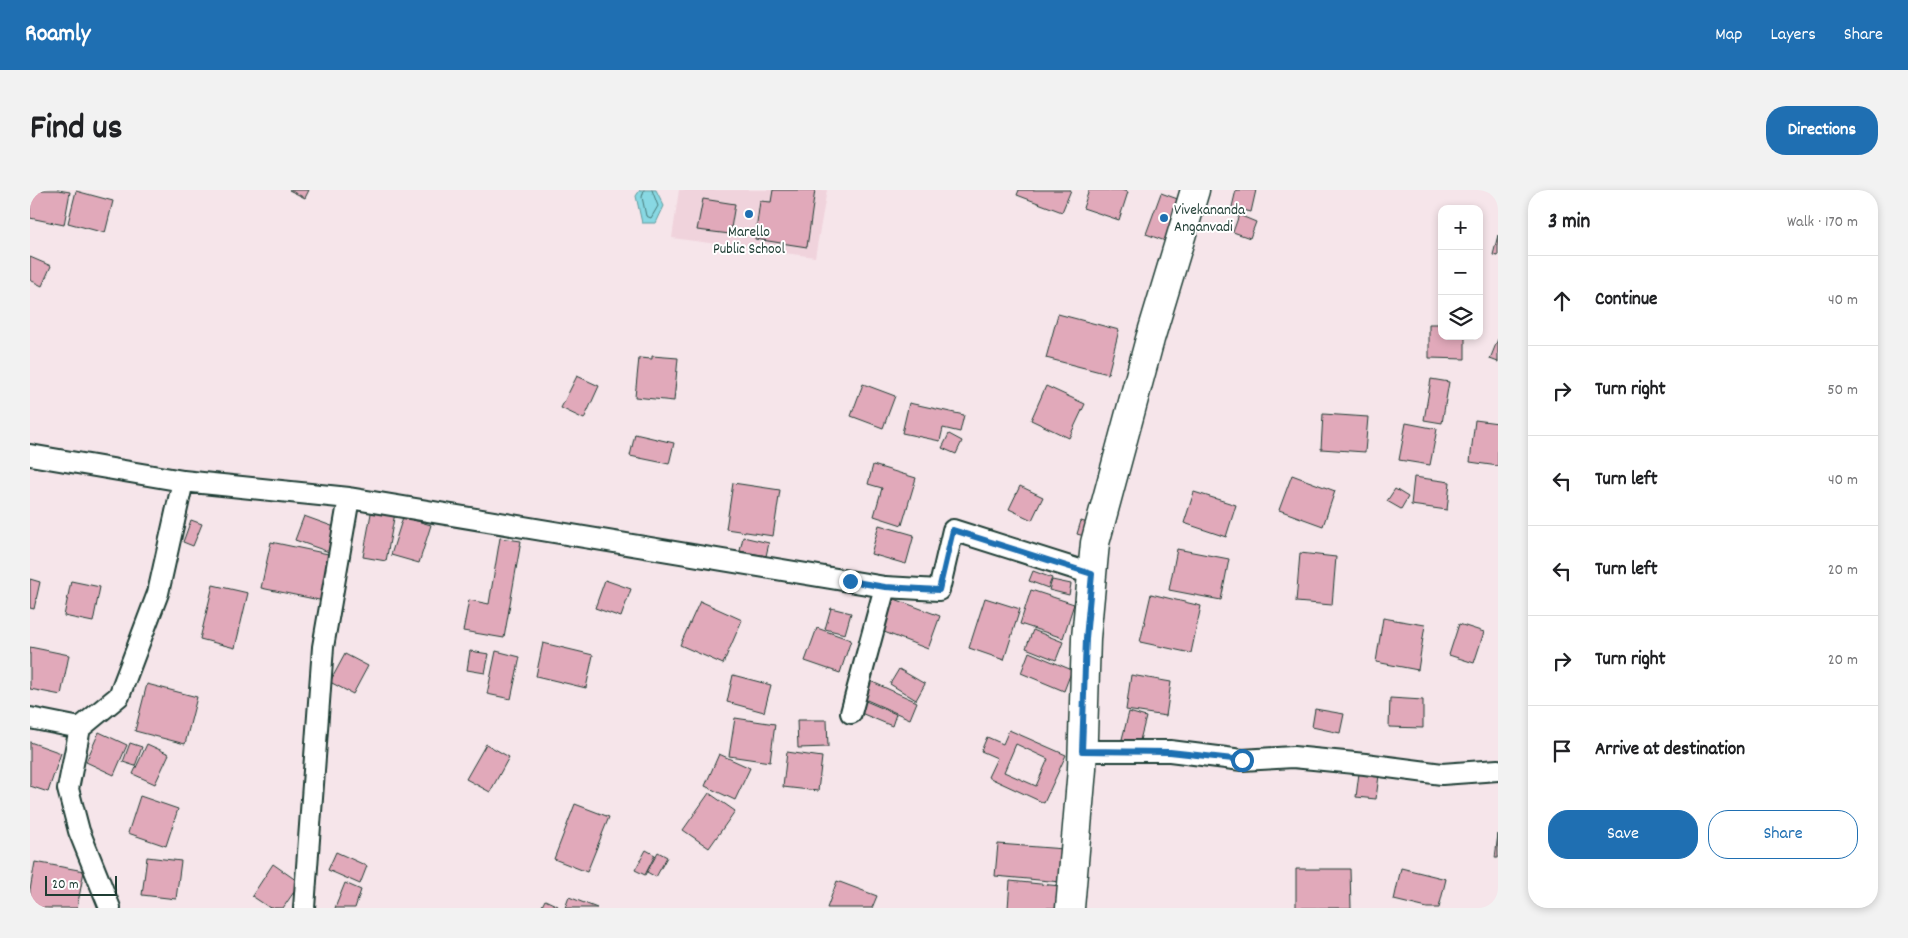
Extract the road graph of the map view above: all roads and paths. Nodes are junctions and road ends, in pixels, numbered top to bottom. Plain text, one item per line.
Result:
1 (1195, 190) edge
2 (30, 455) edge
3 (183, 481) junction
4 (349, 498) junction
5 (1092, 574) junction
6 (885, 587) junction
7 (851, 713) dead end
8 (30, 718) edge
9 (80, 728) junction
10 (1082, 751) junction
11 (1498, 770) edge
12 (110, 908) edge
13 (304, 908) edge
14 (1070, 908) edge

1 - 5 main road
2 - 3 street
3 - 4 street
3 - 9 street
4 - 6 street
4 - 13 street
5 - 6 street
5 - 10 main road
6 - 7 street
8 - 9 street
9 - 12 street
10 - 11 street
10 - 14 main road

